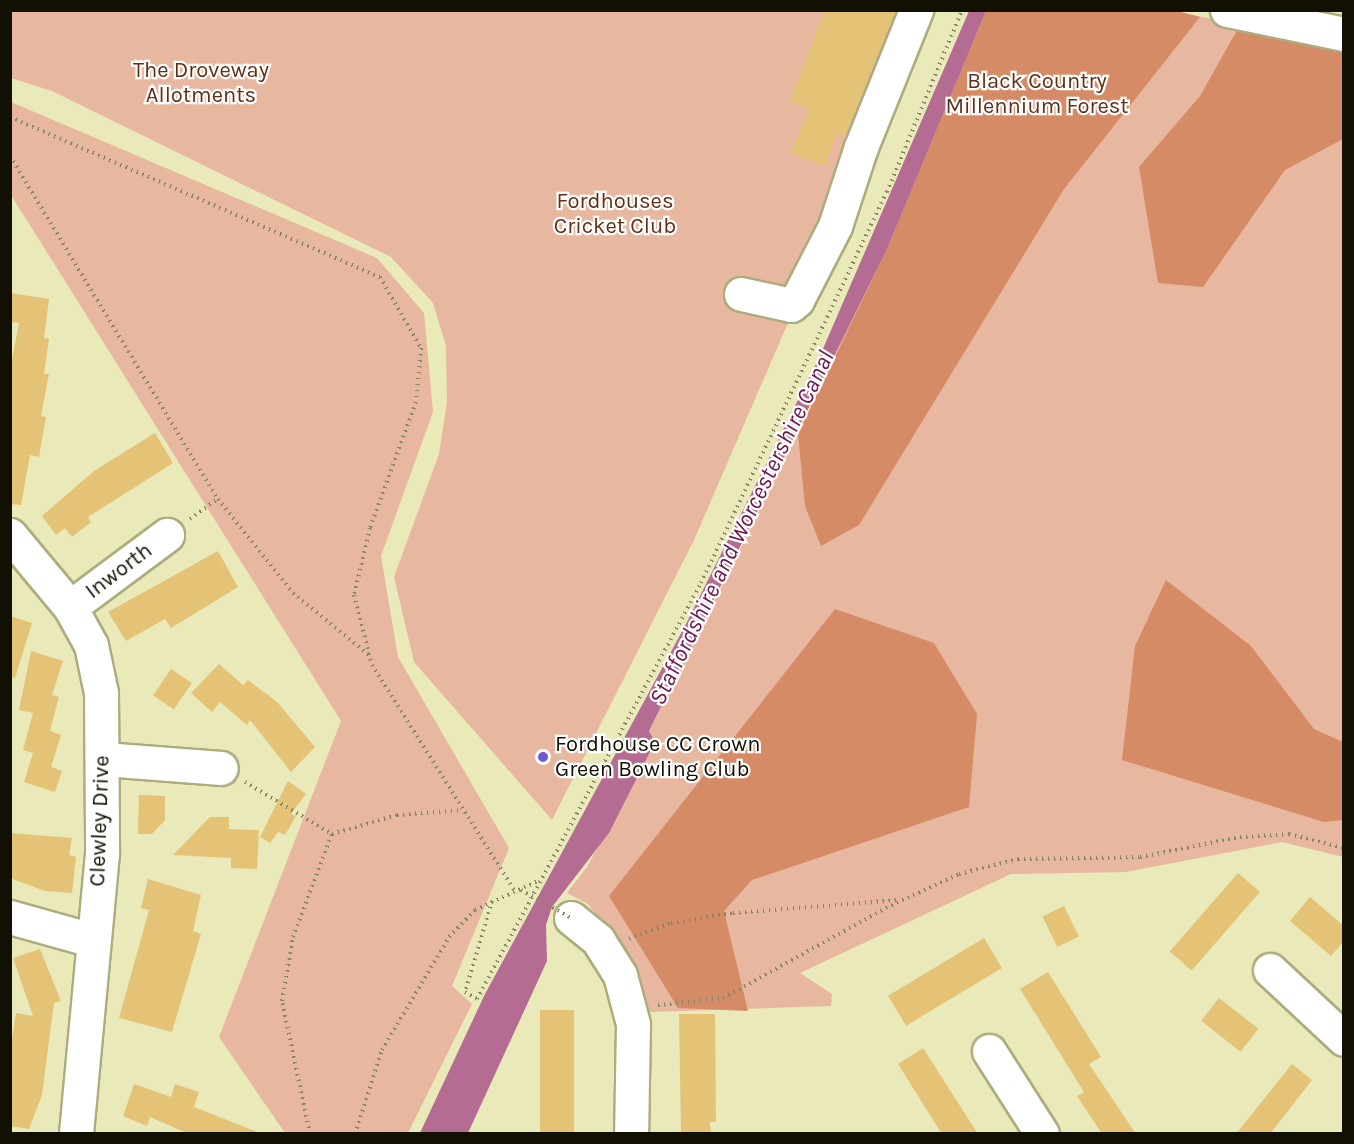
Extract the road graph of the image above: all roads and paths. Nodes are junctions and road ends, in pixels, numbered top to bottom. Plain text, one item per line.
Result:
1 (916, 10) edge
2 (962, 10) edge
3 (1227, 10) edge
4 (1344, 34) edge
5 (10, 117) edge
6 (10, 156) edge
7 (741, 294) dead end
8 (218, 499) junction
9 (10, 535) edge
10 (167, 535) joint
11 (70, 607) junction
12 (370, 656) junction
13 (104, 759) junction
14 (221, 768) joint
15 (463, 810) junction
16 (332, 834) junction
17 (1344, 848) edge
18 (539, 880) junction
19 (521, 890) junction
20 (516, 893) junction
21 (903, 900) junction
22 (492, 901) junction
23 (10, 917) edge
24 (571, 918) joint
25 (92, 940) junction
26 (603, 949) junction
27 (1270, 970) dead end
28 (629, 1008) junction
29 (1344, 1039) edge
30 (989, 1051) dead end
31 (76, 1134) edge
32 (310, 1134) edge
33 (355, 1134) edge
34 (630, 1134) edge
35 (1042, 1134) edge

1 - 7 street
2 - 18 path
3 - 4 street
5 - 12 path
6 - 8 path
8 - 10 path
8 - 12 path
9 - 11 street, Clewley Drive
10 - 11 street, Inworth
11 - 13 street, Clewley Drive
12 - 15 path
13 - 14 street
13 - 25 street, Clewley Drive
14 - 16 path
15 - 16 path
15 - 20 path
16 - 32 path
17 - 21 path
18 - 19 path
18 - 22 path
19 - 20 path
19 - 24 path, bridge
20 - 22 path
21 - 26 path
21 - 28 path
22 - 33 path
23 - 25 street
24 - 26 street
25 - 31 street, Clewley Drive
26 - 28 street
27 - 29 street
28 - 34 street
30 - 35 street

